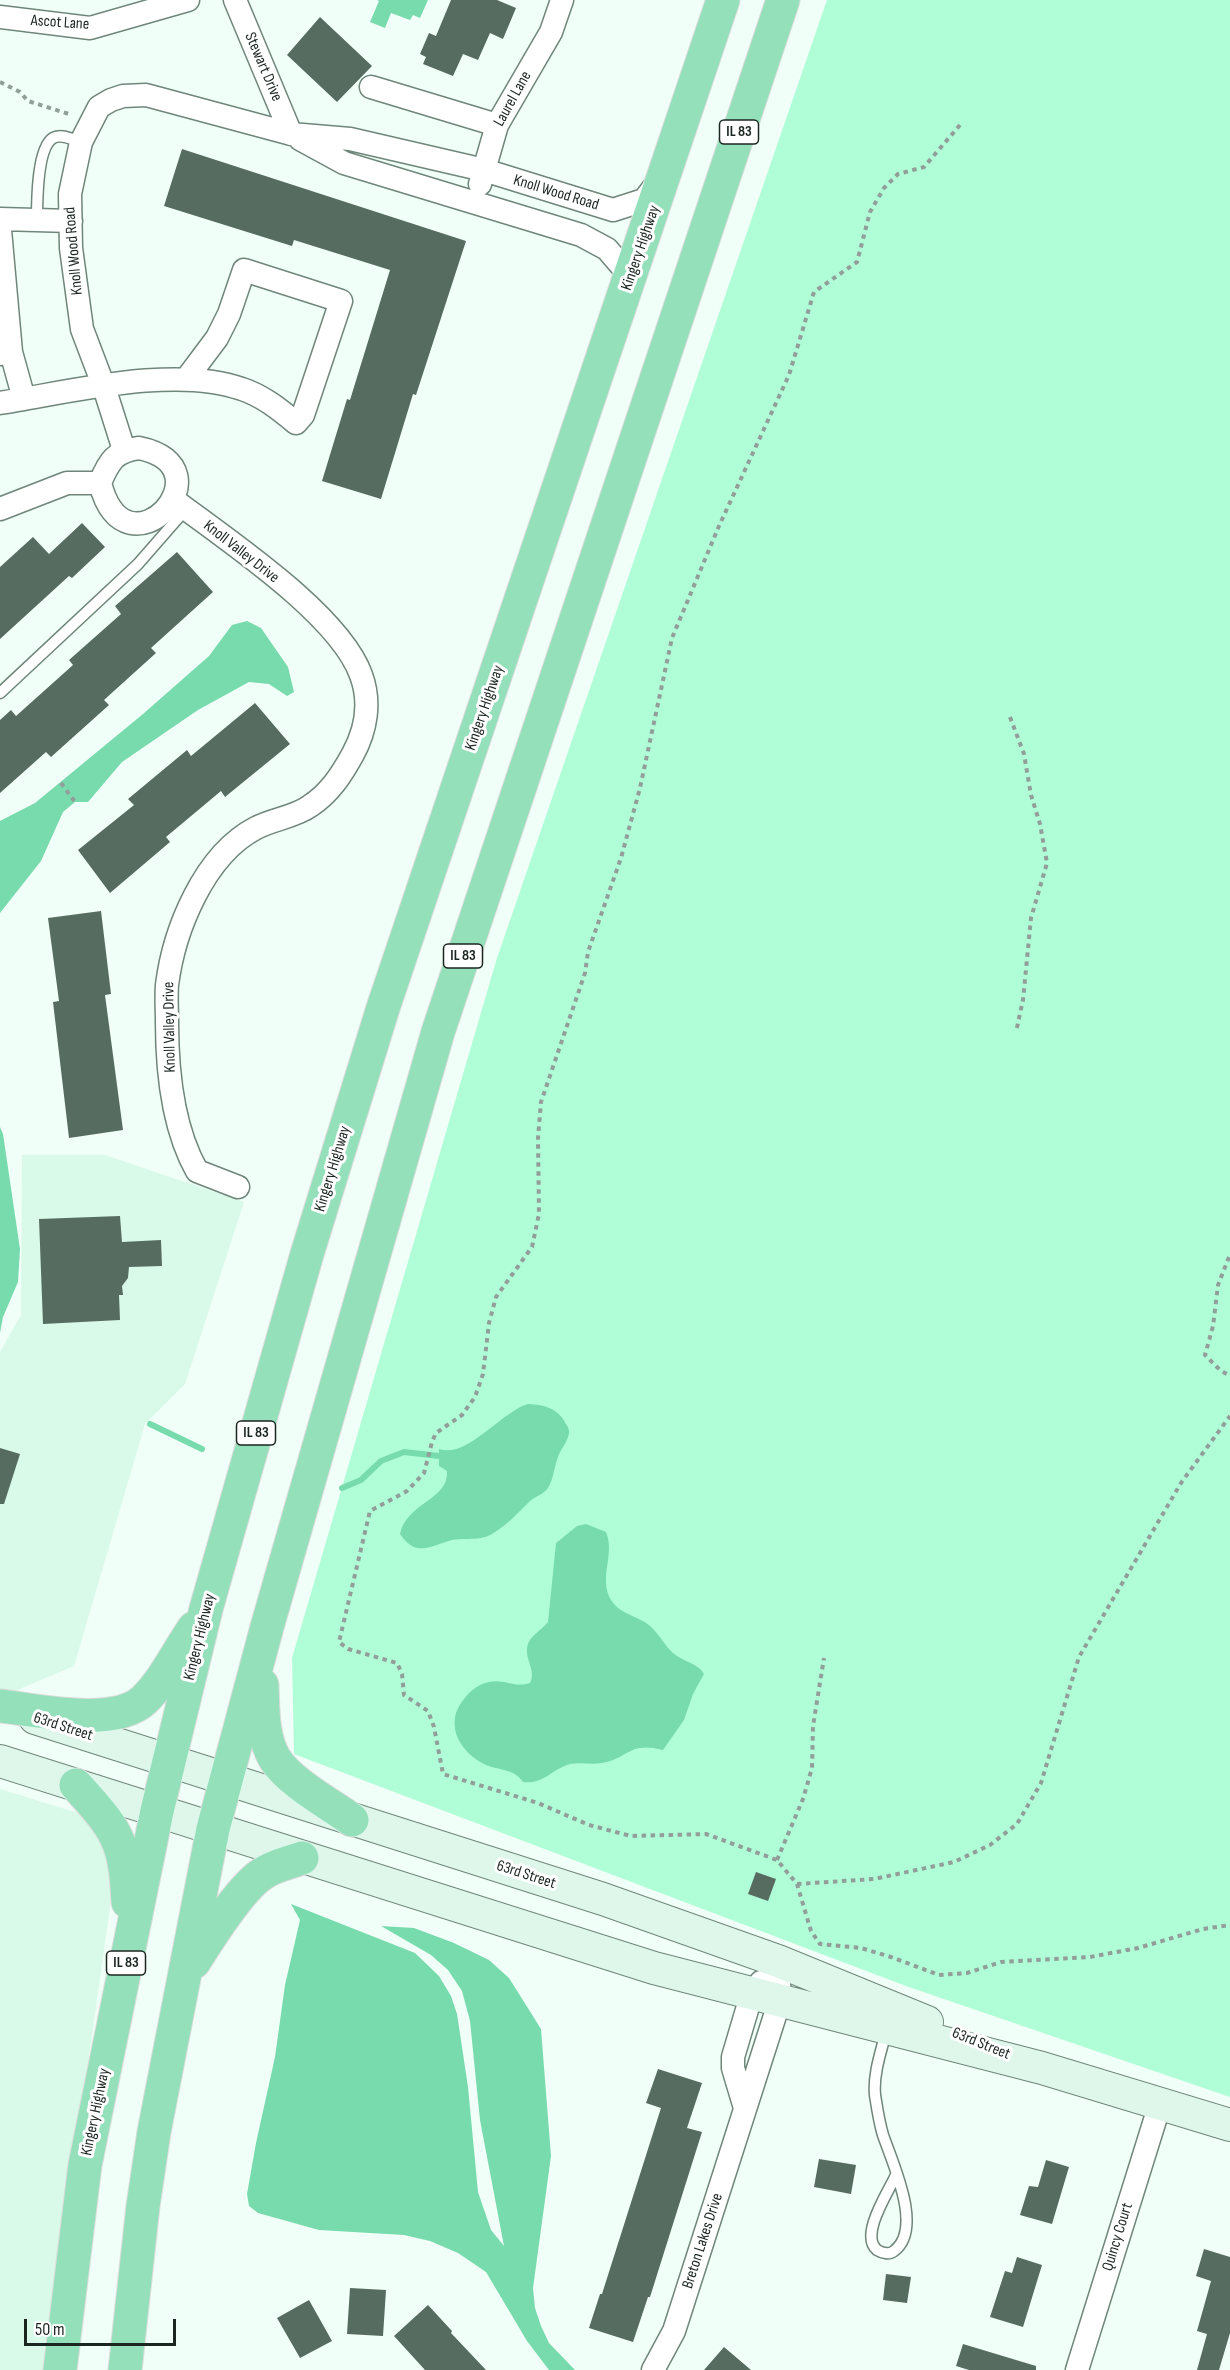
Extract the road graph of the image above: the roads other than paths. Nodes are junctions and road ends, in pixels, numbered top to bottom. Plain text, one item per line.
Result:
1 (188, 0) edge
2 (235, 0) edge
3 (562, 0) edge
4 (723, 0) edge
5 (783, 0) edge
6 (0, 17) edge
7 (371, 87) dead end
8 (497, 125) junction
9 (291, 134) junction
10 (81, 142) junction
11 (484, 170) junction
12 (666, 171) junction
13 (474, 202) junction
14 (0, 219) edge
15 (37, 220) junction
16 (70, 221) junction
17 (0, 230) edge
18 (631, 277) junction
19 (6, 353) edge
20 (188, 378) junction
21 (104, 387) junction
22 (24, 399) junction
23 (0, 403) edge
24 (124, 450) junction
25 (100, 483) junction
26 (180, 505) junction
27 (0, 509) edge
28 (0, 693) edge
29 (238, 1187) dead end
30 (206, 1609) junction
31 (260, 1657) junction
32 (0, 1707) edge
33 (0, 1761) edge
34 (169, 1762) junction
35 (228, 1780) junction
36 (76, 1785) junction
37 (157, 1811) junction
38 (352, 1820) junction
39 (213, 1829) junction
40 (302, 1858) junction
41 (130, 1947) junction
42 (778, 1961) junction
43 (186, 1973) junction
44 (766, 1997) junction
45 (887, 2029) junction
46 (1042, 2068) junction
47 (1160, 2104) junction
48 (1230, 2125) edge
49 (896, 2175) junction
50 (60, 2370) edge
51 (125, 2370) edge
52 (653, 2370) edge
53 (1077, 2370) edge

1 - 6 street, Ascot Lane
2 - 9 street, Stewart Drive
3 - 8 street, Laurel Lane
4 - 12 highway, Kingery Highway / IL 83
5 - 31 highway, IL 83
7 - 8 street
8 - 11 street, Laurel Lane
9 - 10 street, Knoll Wood Road
9 - 11 street, Knoll Wood Road
9 - 13 street, Knoll Wood Road
10 - 15 lane
10 - 16 street, Knoll Wood Road
11 - 12 street, Knoll Wood Road
11 - 13 street, Laurel Lane
12 - 18 highway, Kingery Highway / IL 83
13 - 18 street, Knoll Wood Road
14 - 15 street
15 - 16 street
16 - 21 street, Knoll Wood Road
17 - 19 street
18 - 30 highway, Kingery Highway / IL 83
19 - 22 street
20 - 20 street
20 - 21 street
21 - 22 street
21 - 24 street, Knoll Wood Road
22 - 23 street
24 - 25 street
24 - 26 street
25 - 26 street
25 - 27 street
26 - 28 lane
26 - 29 street, Knoll Valley Drive
30 - 32 highway
30 - 34 highway, Kingery Highway / IL 83
31 - 35 highway, IL 83
31 - 38 highway
32 - 34 street, 63rd Street
33 - 36 street, 63rd Street
34 - 35 street, 63rd Street
34 - 37 highway, Kingery Highway / IL 83
35 - 38 street, 63rd Street
35 - 39 highway, IL 83
36 - 37 street, 63rd Street
36 - 41 highway
37 - 39 street, 63rd Street
37 - 41 highway, Kingery Highway / IL 83
38 - 42 street, 63rd Street
39 - 40 street, 63rd Street
39 - 43 highway, IL 83
40 - 43 highway
40 - 44 street, 63rd Street
41 - 50 highway, Kingery Highway / IL 83
42 - 44 street
42 - 46 street, 63rd Street
43 - 51 highway, IL 83
44 - 45 street, 63rd Street
44 - 52 street, Breton Lakes Drive
45 - 46 street, 63rd Street
45 - 49 lane
46 - 47 street, 63rd Street
47 - 48 street, 63rd Street
47 - 53 street, Quincy Court
49 - 49 lane

